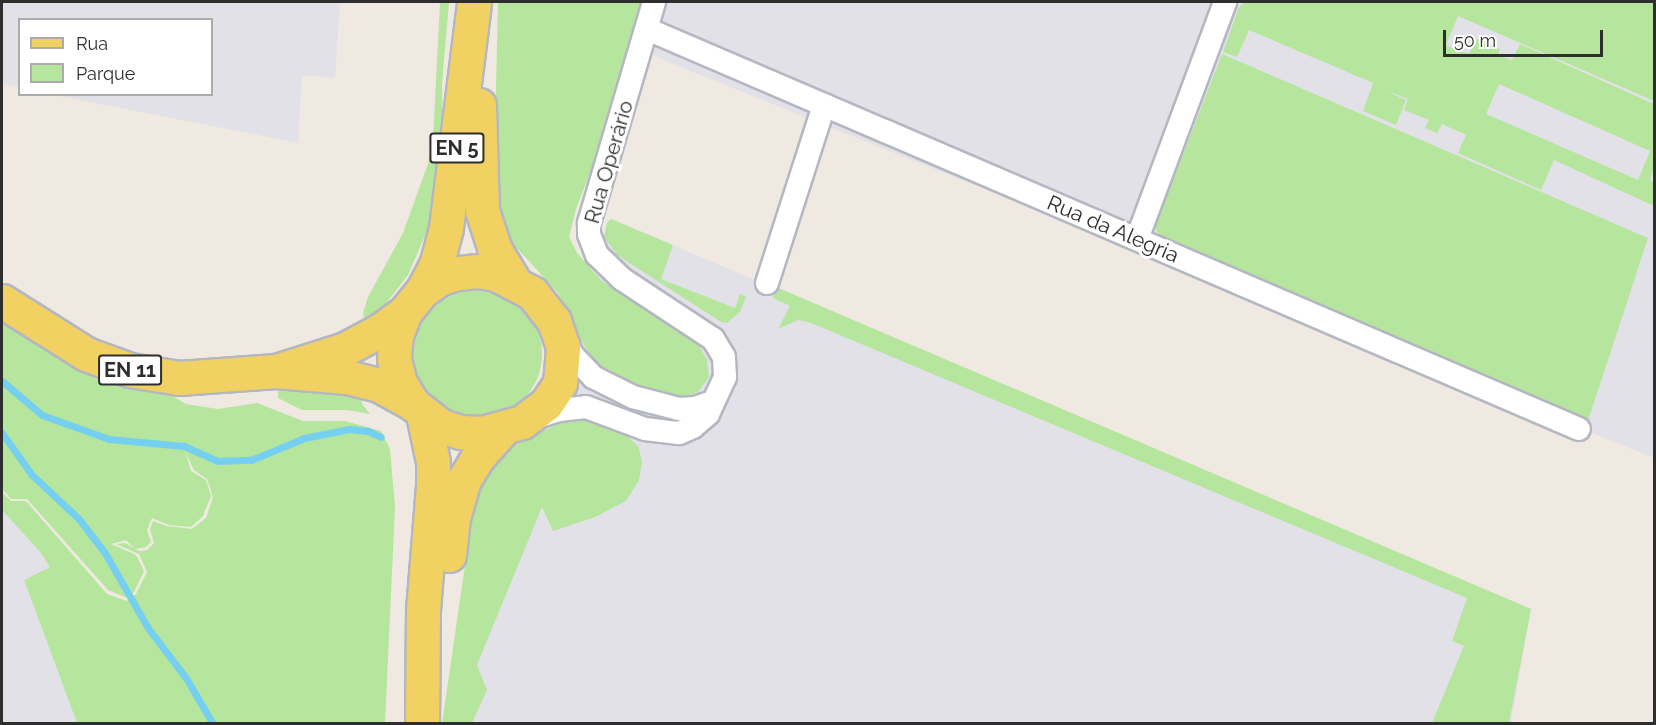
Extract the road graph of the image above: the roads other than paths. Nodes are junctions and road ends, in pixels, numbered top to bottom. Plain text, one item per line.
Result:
1 (475, 2) edge
2 (654, 2) edge
3 (1225, 2) edge
4 (647, 29) junction
5 (824, 105) junction
6 (1137, 239) junction
7 (514, 281) junction
8 (767, 283) dead end
9 (2, 301) edge
10 (414, 301) junction
11 (560, 335) junction
12 (276, 371) junction
13 (712, 402) junction
14 (418, 409) junction
15 (512, 426) junction
16 (1579, 429) dead end
17 (425, 690) junction
18 (422, 723) edge

1 - 7 main road, EN 5
1 - 10 main road, EN 5
2 - 4 street, Rua Operário
3 - 6 street
4 - 5 street, Rua da Alegria
4 - 13 street, Rua Operário
5 - 6 street, Rua da Alegria
5 - 8 street
6 - 16 street, Rua da Alegria
7 - 10 main road, EN 5
7 - 11 main road, EN 5
9 - 12 main road, EN 11
10 - 12 main road, EN 11
10 - 14 main road, EN 5
11 - 13 street
11 - 15 main road, EN 5
12 - 14 main road, EN 11
13 - 15 street, Rua Operário
14 - 15 main road, EN 5
14 - 17 main road, EN 5
15 - 17 main road, EN 5
17 - 18 main road, EN 5

